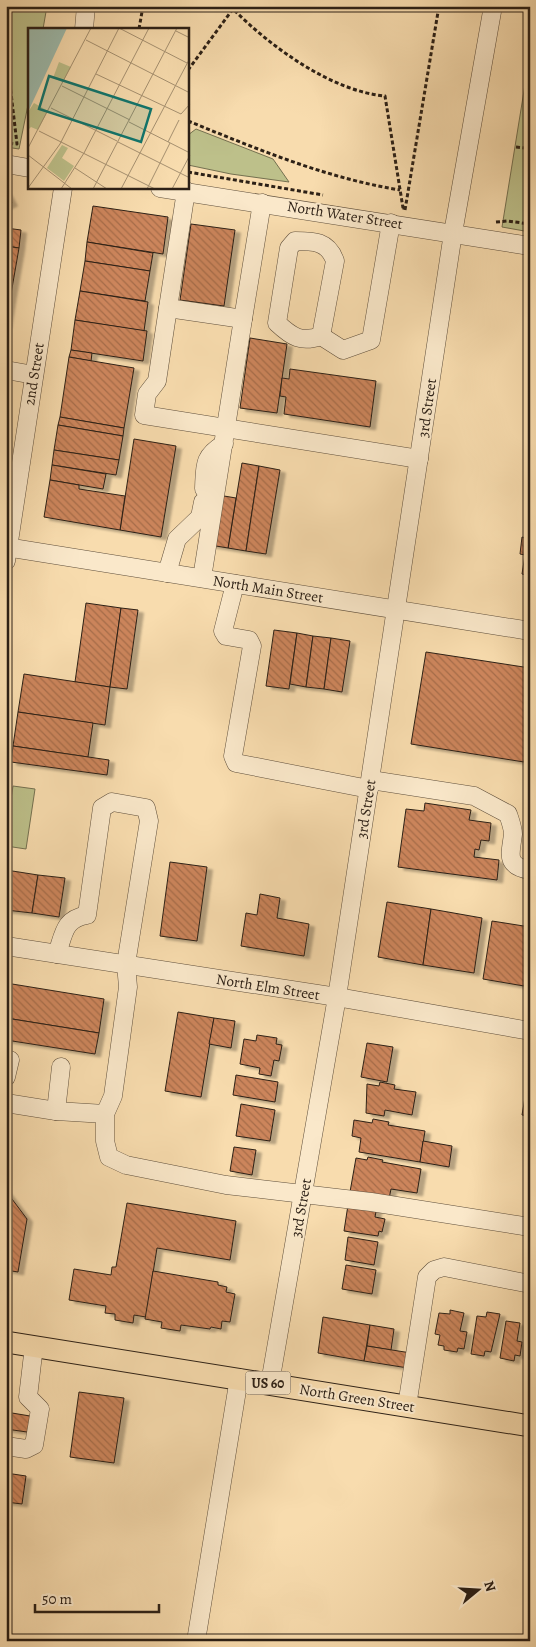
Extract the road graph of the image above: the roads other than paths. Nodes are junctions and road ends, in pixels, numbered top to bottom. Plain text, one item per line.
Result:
1 (86, 6) edge
2 (493, 6) edge
3 (84, 28) edge
4 (6, 164) edge
5 (28, 168) edge
6 (63, 189) edge
7 (166, 189) edge
8 (186, 192) junction
9 (262, 203) junction
10 (324, 203) junction
11 (392, 214) junction
12 (453, 233) junction
13 (318, 241) junction
14 (530, 246) edge
15 (168, 308) junction
16 (243, 319) junction
17 (321, 336) junction
18 (6, 370) edge
19 (34, 374) junction
20 (226, 436) junction
21 (419, 459) junction
22 (7, 552) edge
23 (167, 573) junction
24 (202, 578) junction
25 (235, 584) junction
26 (397, 609) junction
27 (530, 631) edge
28 (370, 785) junction
29 (530, 870) edge
30 (6, 946) edge
31 (57, 954) junction
32 (126, 964) junction
33 (337, 997) junction
34 (530, 1031) edge
35 (10, 1060) dead end
36 (61, 1068) dead end
37 (6, 1077) edge
38 (6, 1103) edge
39 (56, 1111) junction
40 (105, 1114) junction
41 (303, 1195) junction
42 (530, 1227) edge
43 (530, 1284) edge
44 (6, 1342) edge
45 (34, 1346) junction
46 (239, 1378) junction
47 (270, 1383) junction
48 (408, 1406) junction
49 (530, 1426) edge
50 (6, 1446) edge
51 (196, 1641) edge

1 - 3 street
2 - 12 street, 3rd Street
4 - 5 street
6 - 19 street, 2nd Street
7 - 8 street, North Water Street
8 - 9 street, North Water Street
8 - 15 street
9 - 10 street, North Water Street
9 - 16 street
10 - 11 street, North Water Street
10 - 13 street
11 - 12 street, North Water Street
11 - 17 street
12 - 14 street, North Water Street
12 - 21 street, 3rd Street
13 - 17 street
13 - 17 street
15 - 16 street
15 - 20 street
16 - 20 street
18 - 19 street
19 - 22 street, 2nd Street
20 - 21 street
20 - 23 street
20 - 24 street
21 - 26 street, 3rd Street
22 - 23 street, North Main Street
23 - 24 street, North Main Street
24 - 25 street, North Main Street
25 - 26 street, North Main Street
25 - 28 street
26 - 27 street, North Main Street
26 - 28 street, 3rd Street
28 - 29 street
28 - 33 street, 3rd Street
30 - 31 street, North Elm Street
31 - 32 street, North Elm Street
31 - 32 street
32 - 33 street, North Elm Street
32 - 40 street
33 - 34 street, North Elm Street
33 - 41 street, 3rd Street
35 - 37 street
36 - 39 street
38 - 39 street
39 - 40 street
40 - 41 street
41 - 42 street
41 - 47 street, 3rd Street
43 - 48 street
44 - 45 main road, North Green Street / US 60
45 - 46 main road, North Green Street / US 60
45 - 50 street
46 - 47 main road, North Green Street / US 60
46 - 51 street
47 - 48 main road, North Green Street / US 60
48 - 49 main road, North Green Street / US 60

